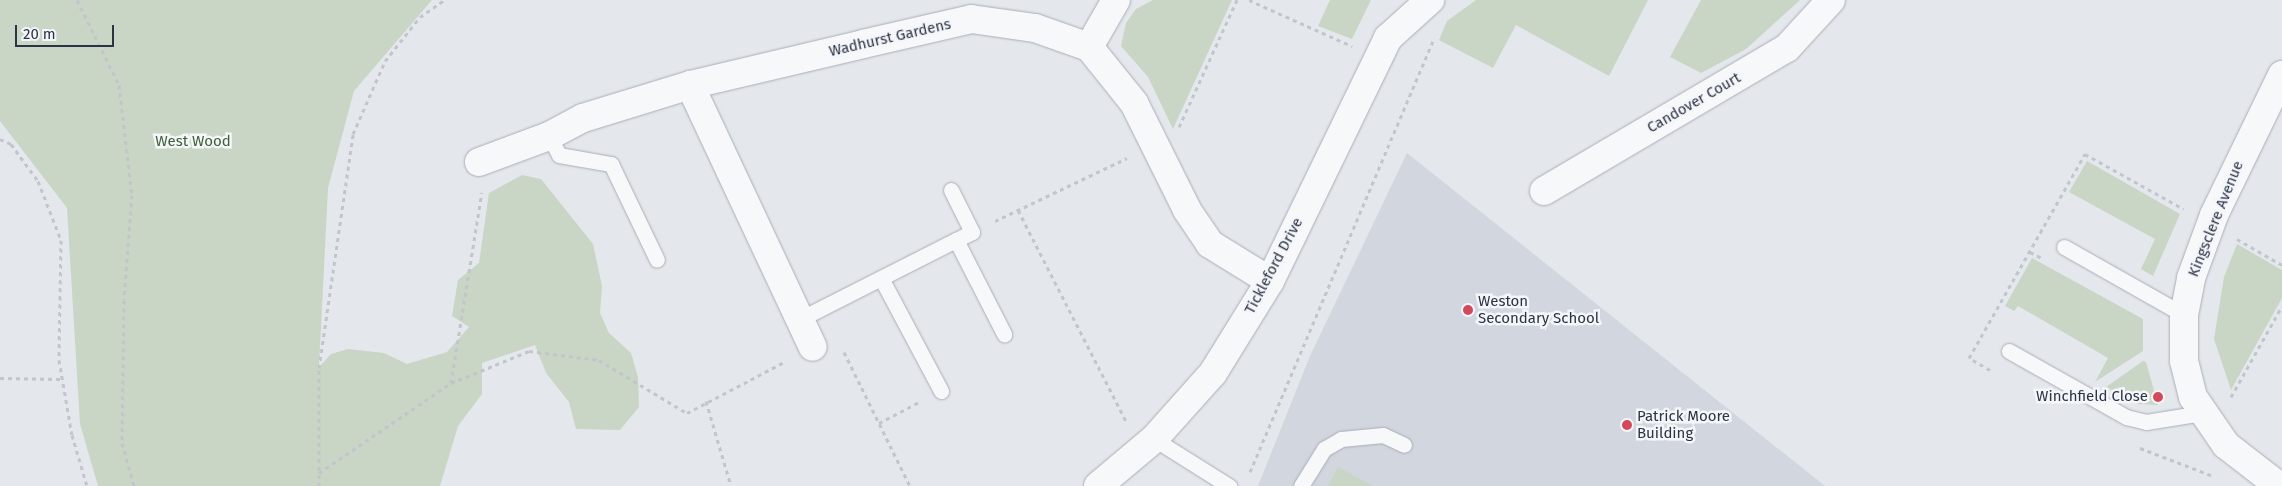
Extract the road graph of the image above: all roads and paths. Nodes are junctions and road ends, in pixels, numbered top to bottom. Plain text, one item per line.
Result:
1 (77, 0) edge
2 (444, 0) edge
3 (1116, 0) edge
4 (1237, 0) edge
5 (1249, 0) edge
6 (1430, 0) edge
7 (1831, 0) edge
8 (1435, 36) dead end
9 (1089, 47) junction
10 (1382, 48) junction
11 (690, 85) junction
12 (2278, 89) edge
13 (550, 136) junction
14 (0, 140) edge
15 (1156, 144) junction
16 (479, 162) joint
17 (951, 190) dead end
18 (1544, 191) dead end
19 (1018, 210) junction
20 (2211, 224) junction
21 (972, 232) junction
22 (956, 240) junction
23 (2064, 246) dead end
24 (657, 260) dead end
25 (2282, 265) edge
26 (881, 278) junction
27 (1270, 281) junction
28 (2282, 306) edge
29 (811, 313) junction
30 (2184, 315) junction
31 (1004, 334) dead end
32 (813, 347) joint
33 (2009, 351) dead end
34 (1995, 372) dead end
35 (0, 378) edge
36 (62, 379) junction
37 (451, 383) junction
38 (941, 391) joint
39 (706, 401) junction
40 (2208, 420) junction
41 (879, 423) junction
42 (1147, 444) junction
43 (1404, 445) dead end
44 (2131, 445) dead end
45 (319, 474) junction
46 (1247, 477) dead end
47 (2216, 478) dead end
48 (87, 486) edge
49 (134, 486) edge
50 (319, 486) edge
51 (730, 486) edge
52 (910, 486) edge
53 (1098, 486) edge
54 (1229, 486) edge
55 (1301, 486) edge
56 (2279, 486) edge

1 - 49 path
2 - 45 path
3 - 9 street
4 - 15 path
5 - 10 path
6 - 10 street
7 - 18 street, Candover Court
8 - 46 path
9 - 11 street, Wadhurst Gardens
9 - 15 street
10 - 27 street, Tickleford Drive
11 - 13 street, Wadhurst Gardens
11 - 29 street
12 - 20 street, Kingsclere Avenue
13 - 16 street, Wadhurst Gardens
13 - 24 lane
14 - 36 path
15 - 19 path
15 - 27 street
16 - 37 path
17 - 21 lane
19 - 21 path
19 - 42 path
20 - 25 path
20 - 30 street, Kingsclere Avenue
20 - 34 path
21 - 22 lane
22 - 26 lane
22 - 31 lane
23 - 30 lane
26 - 29 lane
26 - 38 lane
27 - 42 street, Tickleford Drive
28 - 40 path
29 - 32 street
29 - 41 path
30 - 40 street, Kingsclere Avenue
32 - 39 path
33 - 40 lane
35 - 36 path
36 - 48 path
37 - 39 path
37 - 45 path
38 - 41 path
39 - 51 path
40 - 56 street, Kingsclere Avenue
41 - 52 path
42 - 53 street, Tickleford Drive
42 - 54 lane
43 - 55 lane
44 - 47 path
45 - 50 path

